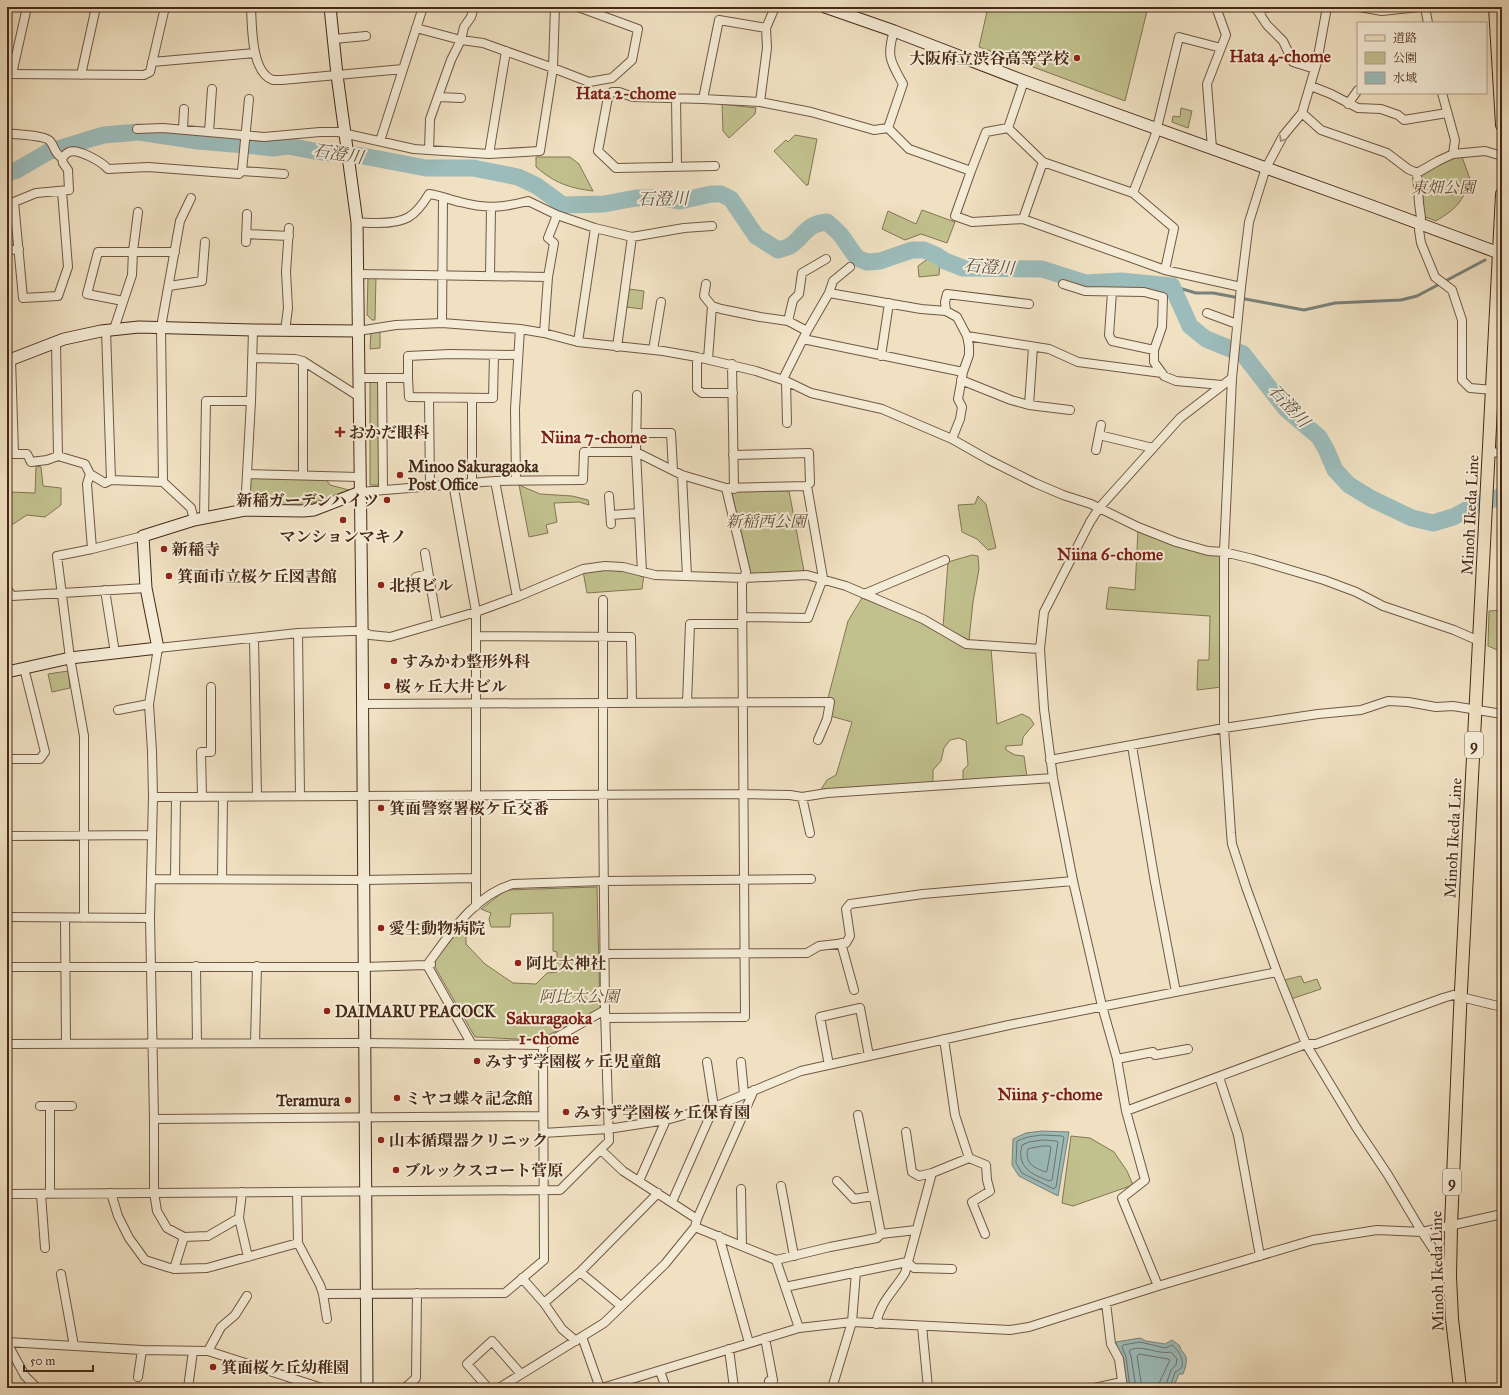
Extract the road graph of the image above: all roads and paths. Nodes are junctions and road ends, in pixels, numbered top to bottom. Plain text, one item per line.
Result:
1 (27, 7) edge
2 (96, 7) edge
3 (165, 7) edge
4 (251, 7) edge
5 (330, 7) edge
6 (423, 7) edge
7 (474, 7) edge
8 (555, 7) edge
9 (578, 7) edge
10 (775, 7) edge
11 (826, 7) edge
12 (1216, 7) edge
13 (1270, 7) edge
14 (1327, 7) edge
15 (1360, 7) edge
16 (1419, 7) edge
17 (1425, 7) edge
18 (1496, 7) edge
19 (1255, 8) edge
20 (1428, 22) edge
21 (416, 28) junction
22 (766, 28) junction
23 (894, 31) junction
24 (366, 36) dead end
25 (334, 39) junction
26 (461, 40) junction
27 (1221, 48) junction
28 (506, 51) junction
29 (255, 53) junction
30 (152, 62) junction
31 (402, 68) junction
32 (553, 68) junction
33 (1316, 69) junction
34 (10, 74) edge
35 (81, 75) junction
36 (337, 75) junction
37 (1024, 81) junction
38 (1311, 86) junction
39 (212, 89) dead end
40 (1357, 91) edge
41 (1442, 94) edge
42 (438, 97) junction
43 (461, 98) dead end
44 (676, 98) junction
45 (703, 98) junction
46 (249, 99) dead end
47 (760, 102) junction
48 (1348, 104) junction
49 (184, 109) dead end
50 (1302, 113) junction
51 (1448, 113) junction
52 (1502, 125) edge
53 (888, 128) junction
54 (1008, 128) junction
55 (1157, 128) junction
56 (137, 129) dead end
57 (183, 130) junction
58 (208, 132) junction
59 (7, 133) edge
60 (245, 136) junction
61 (345, 137) junction
62 (380, 141) junction
63 (1212, 148) junction
64 (429, 150) junction
65 (489, 154) junction
66 (1453, 154) junction
67 (59, 156) junction
68 (1502, 156) edge
69 (1043, 162) junction
70 (677, 166) junction
71 (715, 166) dead end
72 (1266, 168) junction
73 (242, 171) junction
74 (971, 171) junction
75 (1417, 173) junction
76 (284, 174) dead end
77 (62, 191) junction
78 (1133, 193) junction
79 (1502, 194) edge
80 (191, 198) dead end
81 (443, 198) junction
82 (11, 202) edge
83 (491, 207) junction
84 (138, 212) dead end
85 (247, 214) dead end
86 (557, 215) junction
87 (1023, 219) junction
88 (357, 222) junction
89 (1420, 224) junction
90 (712, 226) dead end
91 (595, 228) junction
92 (632, 237) junction
93 (205, 242) dead end
94 (19, 249) junction
95 (7, 250) edge
96 (133, 251) junction
97 (175, 252) junction
98 (1501, 254) edge
99 (826, 259) dead end
100 (850, 266) dead end
101 (1166, 270) junction
102 (358, 274) junction
103 (442, 274) junction
104 (490, 276) junction
105 (548, 277) junction
106 (706, 284) dead end
107 (1062, 284) dead end
108 (169, 286) junction
109 (1240, 290) junction
110 (1112, 292) junction
111 (829, 293) junction
112 (123, 301) junction
113 (661, 302) dead end
114 (889, 303) junction
115 (1029, 304) dead end
116 (712, 306) junction
117 (946, 311) junction
118 (1207, 313) dead end
119 (788, 321) junction
120 (442, 323) junction
121 (1237, 324) junction
122 (161, 327) junction
123 (520, 329) junction
124 (110, 330) junction
125 (253, 330) junction
126 (285, 331) junction
127 (358, 331) junction
128 (806, 331) junction
129 (544, 333) junction
130 (967, 336) junction
131 (803, 340) junction
132 (56, 342) junction
133 (578, 342) junction
134 (617, 347) junction
135 (1033, 347) junction
136 (653, 350) junction
137 (1154, 350) junction
138 (494, 355) junction
139 (518, 355) junction
140 (881, 356) junction
141 (697, 357) junction
142 (252, 358) junction
143 (708, 359) junction
144 (9, 360) edge
145 (303, 361) junction
146 (732, 364) junction
147 (1162, 374) junction
148 (962, 376) junction
149 (1498, 377) edge
150 (358, 378) junction
151 (382, 378) junction
152 (408, 378) junction
153 (1232, 378) junction
154 (784, 380) junction
155 (1222, 385) junction
156 (1492, 390) junction
157 (733, 393) junction
158 (636, 395) dead end
159 (358, 396) junction
160 (429, 398) junction
161 (472, 398) junction
162 (251, 401) junction
163 (1029, 405) junction
164 (1070, 410) dead end
165 (786, 423) dead end
166 (1101, 425) dead end
167 (636, 433) junction
168 (1099, 435) junction
169 (952, 439) junction
170 (1153, 448) junction
171 (1096, 450) dead end
172 (636, 452) junction
173 (1489, 452) junction
174 (1502, 453) edge
175 (10, 454) edge
176 (733, 455) junction
177 (58, 456) junction
178 (672, 470) junction
179 (90, 474) junction
180 (247, 474) junction
181 (303, 475) junction
182 (682, 475) junction
183 (359, 477) junction
184 (111, 480) junction
185 (516, 480) junction
186 (495, 481) junction
187 (163, 482) junction
188 (472, 482) junction
189 (453, 483) junction
190 (430, 486) junction
191 (807, 486) junction
192 (730, 489) junction
193 (384, 490) junction
194 (360, 492) junction
195 (609, 496) dead end
196 (1100, 508) junction
197 (245, 510) junction
198 (639, 512) junction
199 (610, 514) junction
200 (199, 519) junction
201 (611, 524) dead end
202 (143, 536) junction
203 (92, 549) junction
204 (1224, 552) junction
205 (425, 553) dead end
206 (945, 560) dead end
207 (642, 572) junction
208 (428, 574) junction
209 (687, 576) junction
210 (416, 577) dead end
211 (744, 578) junction
212 (823, 578) junction
213 (146, 588) junction
214 (7, 589) edge
215 (105, 590) junction
216 (62, 592) junction
217 (864, 594) junction
218 (517, 597) junction
219 (603, 600) dead end
220 (476, 612) junction
221 (742, 621) junction
222 (437, 623) junction
223 (361, 631) junction
224 (298, 633) junction
225 (476, 636) junction
226 (602, 636) junction
227 (254, 638) junction
228 (1479, 642) junction
229 (158, 648) junction
230 (1040, 649) junction
231 (115, 653) junction
232 (70, 658) junction
233 (24, 668) junction
234 (7, 672) edge
235 (211, 687) dead end
236 (602, 702) junction
237 (632, 702) junction
238 (687, 702) junction
239 (743, 702) junction
240 (149, 704) junction
241 (362, 704) junction
242 (476, 704) junction
243 (1476, 709) junction
244 (118, 710) dead end
245 (1502, 714) edge
246 (1224, 728) junction
247 (818, 740) dead end
248 (1132, 746) junction
249 (7, 759) edge
250 (1050, 760) junction
251 (1053, 778) junction
252 (603, 794) junction
253 (743, 794) junction
254 (476, 795) junction
255 (257, 796) junction
256 (300, 796) junction
257 (362, 796) junction
258 (153, 797) junction
259 (176, 797) junction
260 (202, 797) junction
261 (223, 797) junction
262 (802, 797) junction
263 (810, 833) dead end
264 (152, 835) junction
265 (7, 836) edge
266 (84, 836) junction
267 (476, 878) junction
268 (151, 879) junction
269 (175, 879) junction
270 (222, 879) junction
271 (811, 879) dead end
272 (363, 880) junction
273 (743, 880) junction
274 (604, 881) junction
275 (1073, 881) junction
276 (476, 906) junction
277 (7, 917) edge
278 (65, 918) junction
279 (84, 918) junction
280 (150, 918) junction
281 (841, 943) junction
282 (744, 953) junction
283 (604, 954) junction
284 (430, 964) junction
285 (66, 966) junction
286 (152, 966) junction
287 (196, 966) junction
288 (257, 966) junction
289 (7, 967) edge
290 (364, 967) junction
291 (1277, 972) junction
292 (854, 990) dead end
293 (1176, 992) junction
294 (1460, 997) junction
295 (1102, 1006) junction
296 (1502, 1007) edge
297 (605, 1014) junction
298 (944, 1039) junction
299 (153, 1043) junction
300 (197, 1043) junction
301 (255, 1043) junction
302 (365, 1043) junction
303 (471, 1043) junction
304 (7, 1044) edge
305 (66, 1044) junction
306 (1306, 1044) junction
307 (543, 1045) junction
308 (1188, 1049) dead end
309 (869, 1056) junction
310 (1117, 1059) junction
311 (707, 1062) dead end
312 (740, 1062) dead end
313 (829, 1065) junction
314 (1219, 1077) junction
315 (754, 1090) junction
316 (744, 1094) junction
317 (40, 1106) dead end
318 (50, 1106) junction
319 (72, 1106) dead end
320 (714, 1107) junction
321 (1126, 1111) junction
322 (858, 1115) dead end
323 (543, 1116) junction
324 (365, 1117) junction
325 (154, 1119) junction
326 (666, 1120) junction
327 (608, 1129) junction
328 (906, 1132) dead end
329 (543, 1133) junction
330 (601, 1150) junction
331 (969, 1158) junction
332 (932, 1173) junction
333 (639, 1181) junction
334 (837, 1181) dead end
335 (781, 1186) dead end
336 (741, 1189) dead end
337 (543, 1191) junction
338 (154, 1192) junction
339 (242, 1192) junction
340 (297, 1192) junction
341 (366, 1192) junction
342 (111, 1193) junction
343 (658, 1193) junction
344 (7, 1194) edge
345 (41, 1194) junction
346 (50, 1194) junction
347 (873, 1196) junction
348 (672, 1202) junction
349 (1502, 1214) edge
350 (239, 1218) junction
351 (696, 1223) junction
352 (1450, 1226) junction
353 (916, 1230) junction
354 (1422, 1232) junction
355 (881, 1234) junction
356 (985, 1234) dead end
357 (719, 1236) junction
358 (184, 1237) junction
359 (298, 1243) junction
360 (742, 1246) junction
361 (45, 1248) dead end
362 (794, 1256) junction
363 (1260, 1256) junction
364 (248, 1257) junction
365 (776, 1260) junction
366 (907, 1262) junction
367 (952, 1268) dead end
368 (174, 1269) junction
369 (580, 1272) junction
370 (856, 1272) junction
371 (61, 1274) dead end
372 (1450, 1276) junction
373 (522, 1278) junction
374 (1158, 1286) junction
375 (785, 1287) junction
376 (366, 1293) junction
377 (417, 1293) junction
378 (323, 1294) junction
379 (247, 1296) dead end
380 (544, 1303) junction
381 (1106, 1303) junction
382 (621, 1306) junction
383 (327, 1318) dead end
384 (852, 1322) junction
385 (876, 1324) junction
386 (922, 1326) junction
387 (799, 1328) junction
388 (765, 1338) junction
389 (579, 1339) junction
390 (7, 1343) edge
391 (749, 1343) junction
392 (74, 1346) junction
393 (729, 1349) junction
394 (142, 1350) junction
395 (193, 1351) junction
396 (208, 1351) junction
397 (660, 1371) junction
398 (521, 1374) junction
399 (138, 1377) dead end
400 (625, 1385) edge
401 (1123, 1385) edge
402 (37, 1388) edge
403 (188, 1388) edge
404 (322, 1388) edge
405 (367, 1388) edge
406 (406, 1388) edge
407 (488, 1388) edge
408 (499, 1388) edge
409 (601, 1388) edge
410 (666, 1388) edge
411 (734, 1388) edge
412 (768, 1388) edge
413 (832, 1388) edge
414 (928, 1388) edge
415 (1094, 1388) edge
416 (1460, 1388) edge

1 - 34 street
2 - 35 street
3 - 30 street
4 - 29 street
5 - 25 street
6 - 21 street
7 - 26 street
8 - 32 street
9 - 32 street
10 - 22 street
11 - 23 street
12 - 27 street
13 - 19 street
14 - 33 street
15 - 16 street
17 - 20 street
18 - 52 main road
19 - 33 street
21 - 26 street
21 - 31 street
22 - 45 street
22 - 47 street
23 - 37 street
23 - 53 street
24 - 25 street
25 - 36 street
26 - 28 street
26 - 42 street
27 - 55 street
27 - 63 street
28 - 32 street
28 - 65 street
29 - 30 street
29 - 36 street
30 - 35 street
31 - 36 street
31 - 62 street
32 - 65 street
33 - 38 street
34 - 35 street
36 - 61 street
37 - 54 street
37 - 55 street
38 - 48 street
38 - 50 street
39 - 58 street
40 - 48 street
41 - 51 street
42 - 43 street
42 - 64 street
44 - 45 street
44 - 70 street
44 - 70 street
45 - 47 street
46 - 60 street
47 - 53 street
48 - 51 street
49 - 57 street
50 -> 72 street
50 - 75 street
51 - 66 street
53 - 74 street
54 - 69 street
54 - 74 street
55 - 63 street
55 - 78 street
56 - 57 street
57 - 58 street
58 - 60 street
59 - 67 street
60 - 61 street
60 - 73 street
61 - 62 street
61 - 88 street
62 - 64 street
63 - 72 street
64 - 65 street
66 - 68 street
66 - 75 street
67 - 73 street
67 - 77 street
69 - 78 street
69 - 87 street
70 - 71 street
72 - 89 street
72 - 109 street
73 - 76 street
74 - 87 street
75 - 89 street
77 - 82 street
77 - 94 street
78 - 101 street
79 - 98 main road, Minoh Ikeda Line / 9
80 - 97 street
81 - 83 street
81 - 88 street
81 - 103 street
82 - 94 street
83 - 86 street
83 - 104 street
84 - 96 street
85 - 126 street
86 - 91 street
86 - 105 street
87 - 101 street
88 - 102 street
89 - 98 street
89 - 156 street
90 - 92 street
91 - 92 street
91 - 133 street
92 - 134 street
93 - 108 street
94 - 95 street
96 - 97 street
96 - 112 street
96 - 112 street
97 - 108 street
98 - 149 main road, Minoh Ikeda Line / 9
99 - 119 street
100 - 111 street
101 - 109 street
102 - 103 street
102 - 127 street
103 - 104 street
103 - 120 street
104 - 105 street
105 - 129 street
106 - 116 street
107 - 110 street
108 - 122 street
109 - 121 street
110 - 137 street
110 - 137 street
111 - 114 street
111 - 128 street
112 - 124 street
113 - 136 street
114 - 117 street
114 - 140 street
115 - 117 street
116 - 119 street
116 - 143 street
117 - 130 street
118 - 121 street
119 - 128 street
120 - 123 street
120 - 127 street
121 - 153 street
122 - 124 street
122 - 125 street
122 - 187 street
123 - 129 street
123 - 139 street
124 - 132 street
124 - 184 street
125 - 126 street
125 - 142 street
126 - 127 street
127 - 150 street
128 - 131 street
129 - 133 street
130 - 135 street
130 - 148 street
131 - 140 street
131 - 154 street
132 - 144 street
132 - 177 street
133 - 134 street
134 - 136 street
135 - 147 street
135 - 163 street
136 - 141 street
137 - 147 street
138 - 139 street
138 - 152 street
138 - 161 street
139 - 185 street
140 - 148 street
141 - 143 street
141 - 157 street
142 - 145 street
142 - 162 street
143 - 146 street
144 - 175 street
145 - 159 street
145 - 181 street
146 - 154 street
146 - 157 street
147 - 155 street
148 - 163 street
148 - 169 street
149 - 156 main road, Minoh Ikeda Line / 9
150 - 151 street
150 - 159 street
151 - 152 street
151 - 193 street
152 - 160 street
153 - 155 street
153 - 204 street
154 - 165 street
154 - 169 street
155 - 170 street
156 - 173 main road, Minoh Ikeda Line / 9
157 - 176 street
158 - 167 street
159 - 183 street
160 - 161 street
160 - 190 street
161 - 188 street
162 - 180 street
162 - 200 street
163 - 164 street
166 - 168 street
167 - 172 street
167 - 178 street
168 - 170 street
168 - 171 street
169 - 196 street
170 - 196 street
172 - 178 street
172 - 185 street
172 - 198 street
173 - 174 street
173 - 228 main road, Minoh Ikeda Line / 9
175 - 177 street
176 - 191 street
176 - 192 street
177 - 179 street
178 - 182 street
179 - 184 street
179 - 203 street
180 - 181 street
180 - 197 street
181 - 183 street
182 - 192 street
182 - 209 street
183 - 194 street
184 - 187 street
185 - 186 street
186 - 188 street
186 - 218 street
187 - 200 street
188 - 189 street
189 - 190 street
189 - 220 street
190 - 193 street
191 - 192 street
191 - 212 street
192 - 211 street
193 - 194 street
194 - 197 street
194 - 223 street
195 - 199 street
196 - 204 street
196 - 230 street
197 - 200 street
198 - 199 street
198 - 207 street
199 - 201 street
200 - 202 street
202 - 203 street
202 - 213 street
203 - 216 street
204 - 228 street
204 - 246 street
205 - 208 street
206 - 217 street
207 - 209 street
207 - 218 street
208 - 210 street
208 - 222 street
209 - 211 street
211 - 212 street
211 - 221 street
212 - 217 street
212 - 221 street
213 - 215 street
213 - 229 street
214 - 216 street
215 - 216 street
215 - 231 street
216 - 232 street
217 - 230 street
218 - 220 street
219 - 226 street
220 - 222 street
220 - 225 street
221 - 238 street
221 - 239 street
222 - 223 street
223 - 224 street
223 - 241 street
224 - 227 street
224 - 256 street
225 - 226 street
225 - 242 street
226 - 236 street
226 - 237 street
227 - 229 street
227 - 255 street
228 - 243 main road, Minoh Ikeda Line / 9
229 - 231 street
229 - 240 street
230 - 250 street
231 - 232 street
232 - 233 street
232 - 266 street
233 - 234 street
233 - 249 street
235 - 260 street
236 - 237 street
236 - 242 street
236 - 252 street
237 - 238 street
238 - 239 street
239 - 247 street
239 - 253 street
240 - 244 street
240 - 258 street
241 - 242 street
241 - 257 street
242 - 254 street
243 - 245 street
243 - 246 street
243 - 294 main road, Minoh Ikeda Line / 9
246 - 248 street
246 - 291 street
248 - 250 street
248 - 293 street
250 - 251 street
251 - 262 street
251 - 275 street
252 - 253 street
252 - 254 street
252 - 274 street
253 - 262 street
253 - 273 street
254 - 257 street
254 - 267 street
255 - 256 street
255 - 261 street
256 - 257 street
257 - 272 street
258 - 259 street
258 - 264 street
259 - 260 street
259 - 269 street
260 - 261 street
261 - 270 street
262 - 263 street
264 - 266 street
264 - 268 street
265 - 266 street
266 - 279 street
267 - 272 street
267 - 276 street
268 - 269 street
268 - 280 street
269 - 270 street
270 - 272 street
271 - 273 street
272 - 290 street
273 - 274 street
273 - 282 street
274 - 276 street
274 - 283 street
275 - 281 street
275 - 295 street
276 - 284 street
277 - 278 street
278 - 279 street
278 - 285 street
279 - 280 street
280 - 286 street
281 - 282 street
281 - 292 street
282 - 283 street
282 - 297 street
283 - 297 street
284 - 290 street
284 - 303 street
285 - 286 street
285 - 289 street
285 - 305 street
286 - 287 street
286 - 299 street
287 - 288 street
287 - 300 street
288 - 290 street
288 - 301 street
290 - 302 street
291 - 293 street
291 - 306 street
293 - 295 street
294 - 296 street
294 - 306 street
294 - 352 main road, Minoh Ikeda Line / 9
295 - 298 street
295 - 310 street
297 - 307 street
297 - 327 street
298 - 309 street
298 - 331 street
299 - 300 street
299 - 305 street
299 - 325 street
300 - 301 street
301 - 302 street
302 - 303 street
302 - 324 street
303 - 307 street
304 - 305 street
306 - 314 street
306 - 354 street
307 - 323 street
308 - 310 street
309 - 313 street
309 - 313 street
310 - 321 street
311 - 320 street
312 - 316 street
313 - 315 street
314 - 321 street
314 - 363 street
315 - 316 street
315 - 351 street
316 - 320 street
317 - 318 street
318 - 319 street
318 - 346 street
320 - 326 street
320 - 348 street
321 - 374 street
322 - 347 street
323 - 324 street
323 - 329 street
324 - 325 street
324 - 341 street
325 - 338 street
326 - 327 street
326 - 333 street
327 - 329 street
327 - 330 street
328 - 332 street
329 - 337 street
330 - 333 street
330 - 337 street
331 - 332 street
331 - 356 street
332 - 353 street
333 - 343 street
334 - 347 street
335 - 362 street
336 - 360 street
337 - 341 street
337 - 373 street
338 - 339 street
338 - 342 street
338 - 358 street
339 - 340 street
339 - 350 street
340 - 341 street
340 - 359 street
341 - 376 street
342 - 346 street
342 - 368 street
343 - 348 street
343 - 369 street
344 - 345 street
345 - 346 street
345 - 361 street
347 - 355 street
348 - 351 street
349 - 352 street
350 - 358 street
350 - 364 street
351 - 357 street
351 - 382 street
352 - 354 street
352 - 372 main road, Minoh Ikeda Line / 9
353 - 355 street
353 - 366 street
354 - 363 street
354 - 372 street
355 - 362 street
357 - 360 street
357 - 391 street
358 - 368 street
359 - 364 street
359 - 378 street
360 - 365 street
362 - 365 street
363 - 374 street
364 - 368 street
365 - 375 street
366 - 367 street
366 - 370 street
366 - 385 street
369 - 380 street
369 - 382 street
370 - 375 street
370 - 384 street
371 - 392 street
372 - 416 main road, Minoh Ikeda Line / 9
373 - 377 street
373 - 380 street
374 - 381 street
375 - 387 street
376 - 377 street
376 - 378 street
376 - 405 street
377 - 406 street
378 - 383 street
379 - 396 street
380 - 389 street
381 - 386 street
381 - 401 street
382 - 389 street
384 - 385 street
384 - 387 street
384 - 413 street
385 - 386 street
386 - 414 street
387 - 388 street
388 - 391 street
388 - 412 street
389 - 398 street
389 - 409 street
390 - 392 street
390 - 402 street
391 - 393 street
392 - 394 street
393 - 397 street
393 - 411 street
394 - 395 street
394 - 399 street
395 - 396 street
395 - 403 street
396 - 404 street
397 - 400 street
397 - 410 street
398 - 407 street
398 - 408 street
400 - 409 street
401 - 415 street

